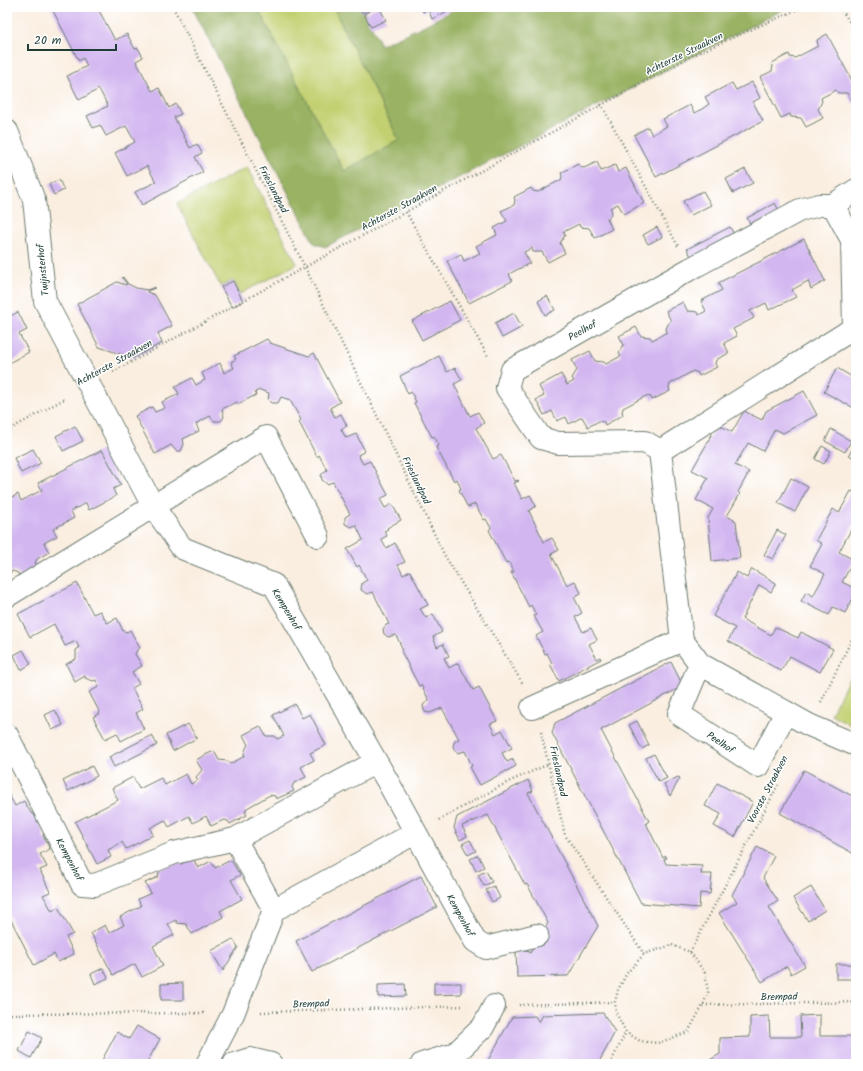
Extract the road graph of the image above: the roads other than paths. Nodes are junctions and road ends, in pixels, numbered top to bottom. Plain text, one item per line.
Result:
1 (7, 131) edge
2 (856, 190) edge
3 (833, 205) junction
4 (855, 329) edge
5 (93, 394) joint
6 (660, 451) junction
7 (152, 506) junction
8 (318, 536) dead end
9 (7, 596) edge
10 (682, 640) junction
11 (700, 664) junction
12 (532, 708) road end
13 (786, 712) junction
14 (7, 735) edge
15 (856, 745) edge
16 (376, 762) junction
17 (415, 833) junction
18 (235, 839) junction
19 (274, 910) junction
20 (537, 935) dead end
21 (494, 1006) road end
22 (207, 1064) edge
23 (234, 1064) edge
24 (272, 1064) edge
25 (422, 1064) edge

1 - 5 street, Twijnsterhof
2 - 3 street, Peelhof
3 - 4 street
3 - 6 street, Peelhof
4 - 6 street
5 - 7 street, Kempenhof
6 - 10 street
7 - 8 street
7 - 9 street
7 - 16 street, Kempenhof
10 - 11 street
10 - 12 street
11 - 13 street
11 - 13 street, Peelhof
13 - 15 street
14 - 18 street, Kempenhof
16 - 17 street, Kempenhof
16 - 18 street, Kempenhof
17 - 19 street
17 - 20 street, Kempenhof
18 - 19 street
19 - 22 street
21 - 25 street
23 - 24 street

